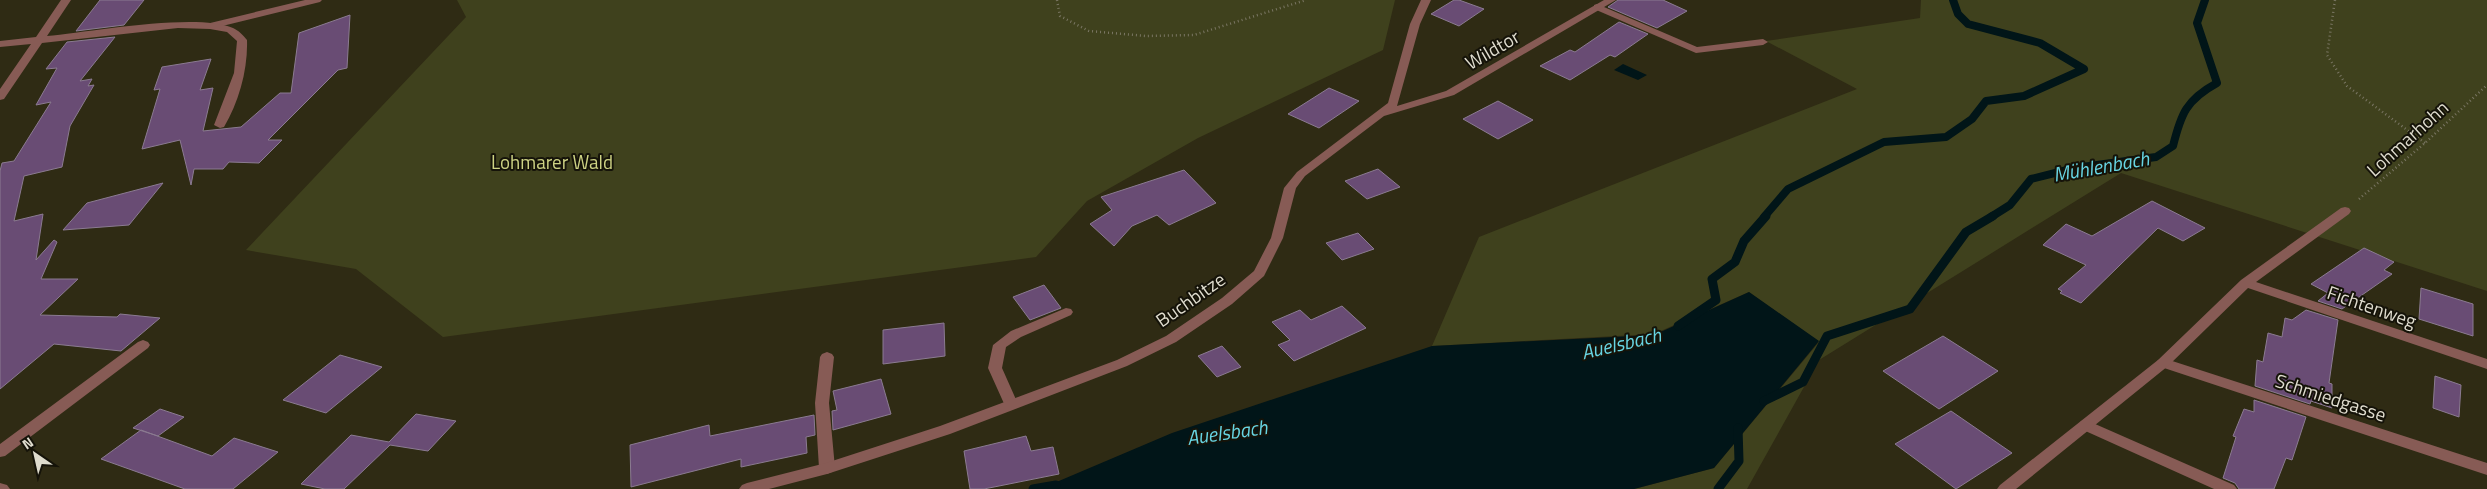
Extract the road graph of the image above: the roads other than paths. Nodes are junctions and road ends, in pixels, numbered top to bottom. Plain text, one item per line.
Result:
1 (66, 0) edge
2 (317, 0) edge
3 (1426, 0) edge
4 (1611, 0) edge
5 (1597, 7) junction
6 (210, 26) junction
7 (39, 41) junction
8 (1763, 42) dead end
9 (0, 44) edge
10 (0, 53) edge
11 (0, 97) edge
12 (1384, 114) junction
13 (220, 125) dead end
14 (2345, 211) road end
15 (2246, 283) junction
16 (1066, 312) dead end
17 (143, 345) dead end
18 (826, 357) dead end
19 (2163, 363) junction
20 (2487, 364) edge
21 (1012, 404) junction
22 (2086, 425) junction
23 (0, 452) edge
24 (827, 468) junction
25 (2487, 469) edge
26 (748, 489) edge
27 (2005, 489) edge
28 (2229, 489) edge

1 - 7 street
2 - 6 street
3 - 12 street, Buchbitze
4 - 5 street, Wildtor
5 - 8 street
5 - 12 street, Wildtor
6 - 7 street
6 - 13 street
7 - 9 street
7 - 10 street
7 - 11 street
12 - 21 street, Buchbitze
14 - 15 street
15 - 19 street
15 - 20 street, Fichtenweg
16 - 21 street
17 - 23 street
18 - 24 street
19 - 22 street
19 - 25 street, Schmiedgasse
21 - 24 street, Buchbitze
22 - 27 street
22 - 28 street
24 - 26 street, Buchbitze

